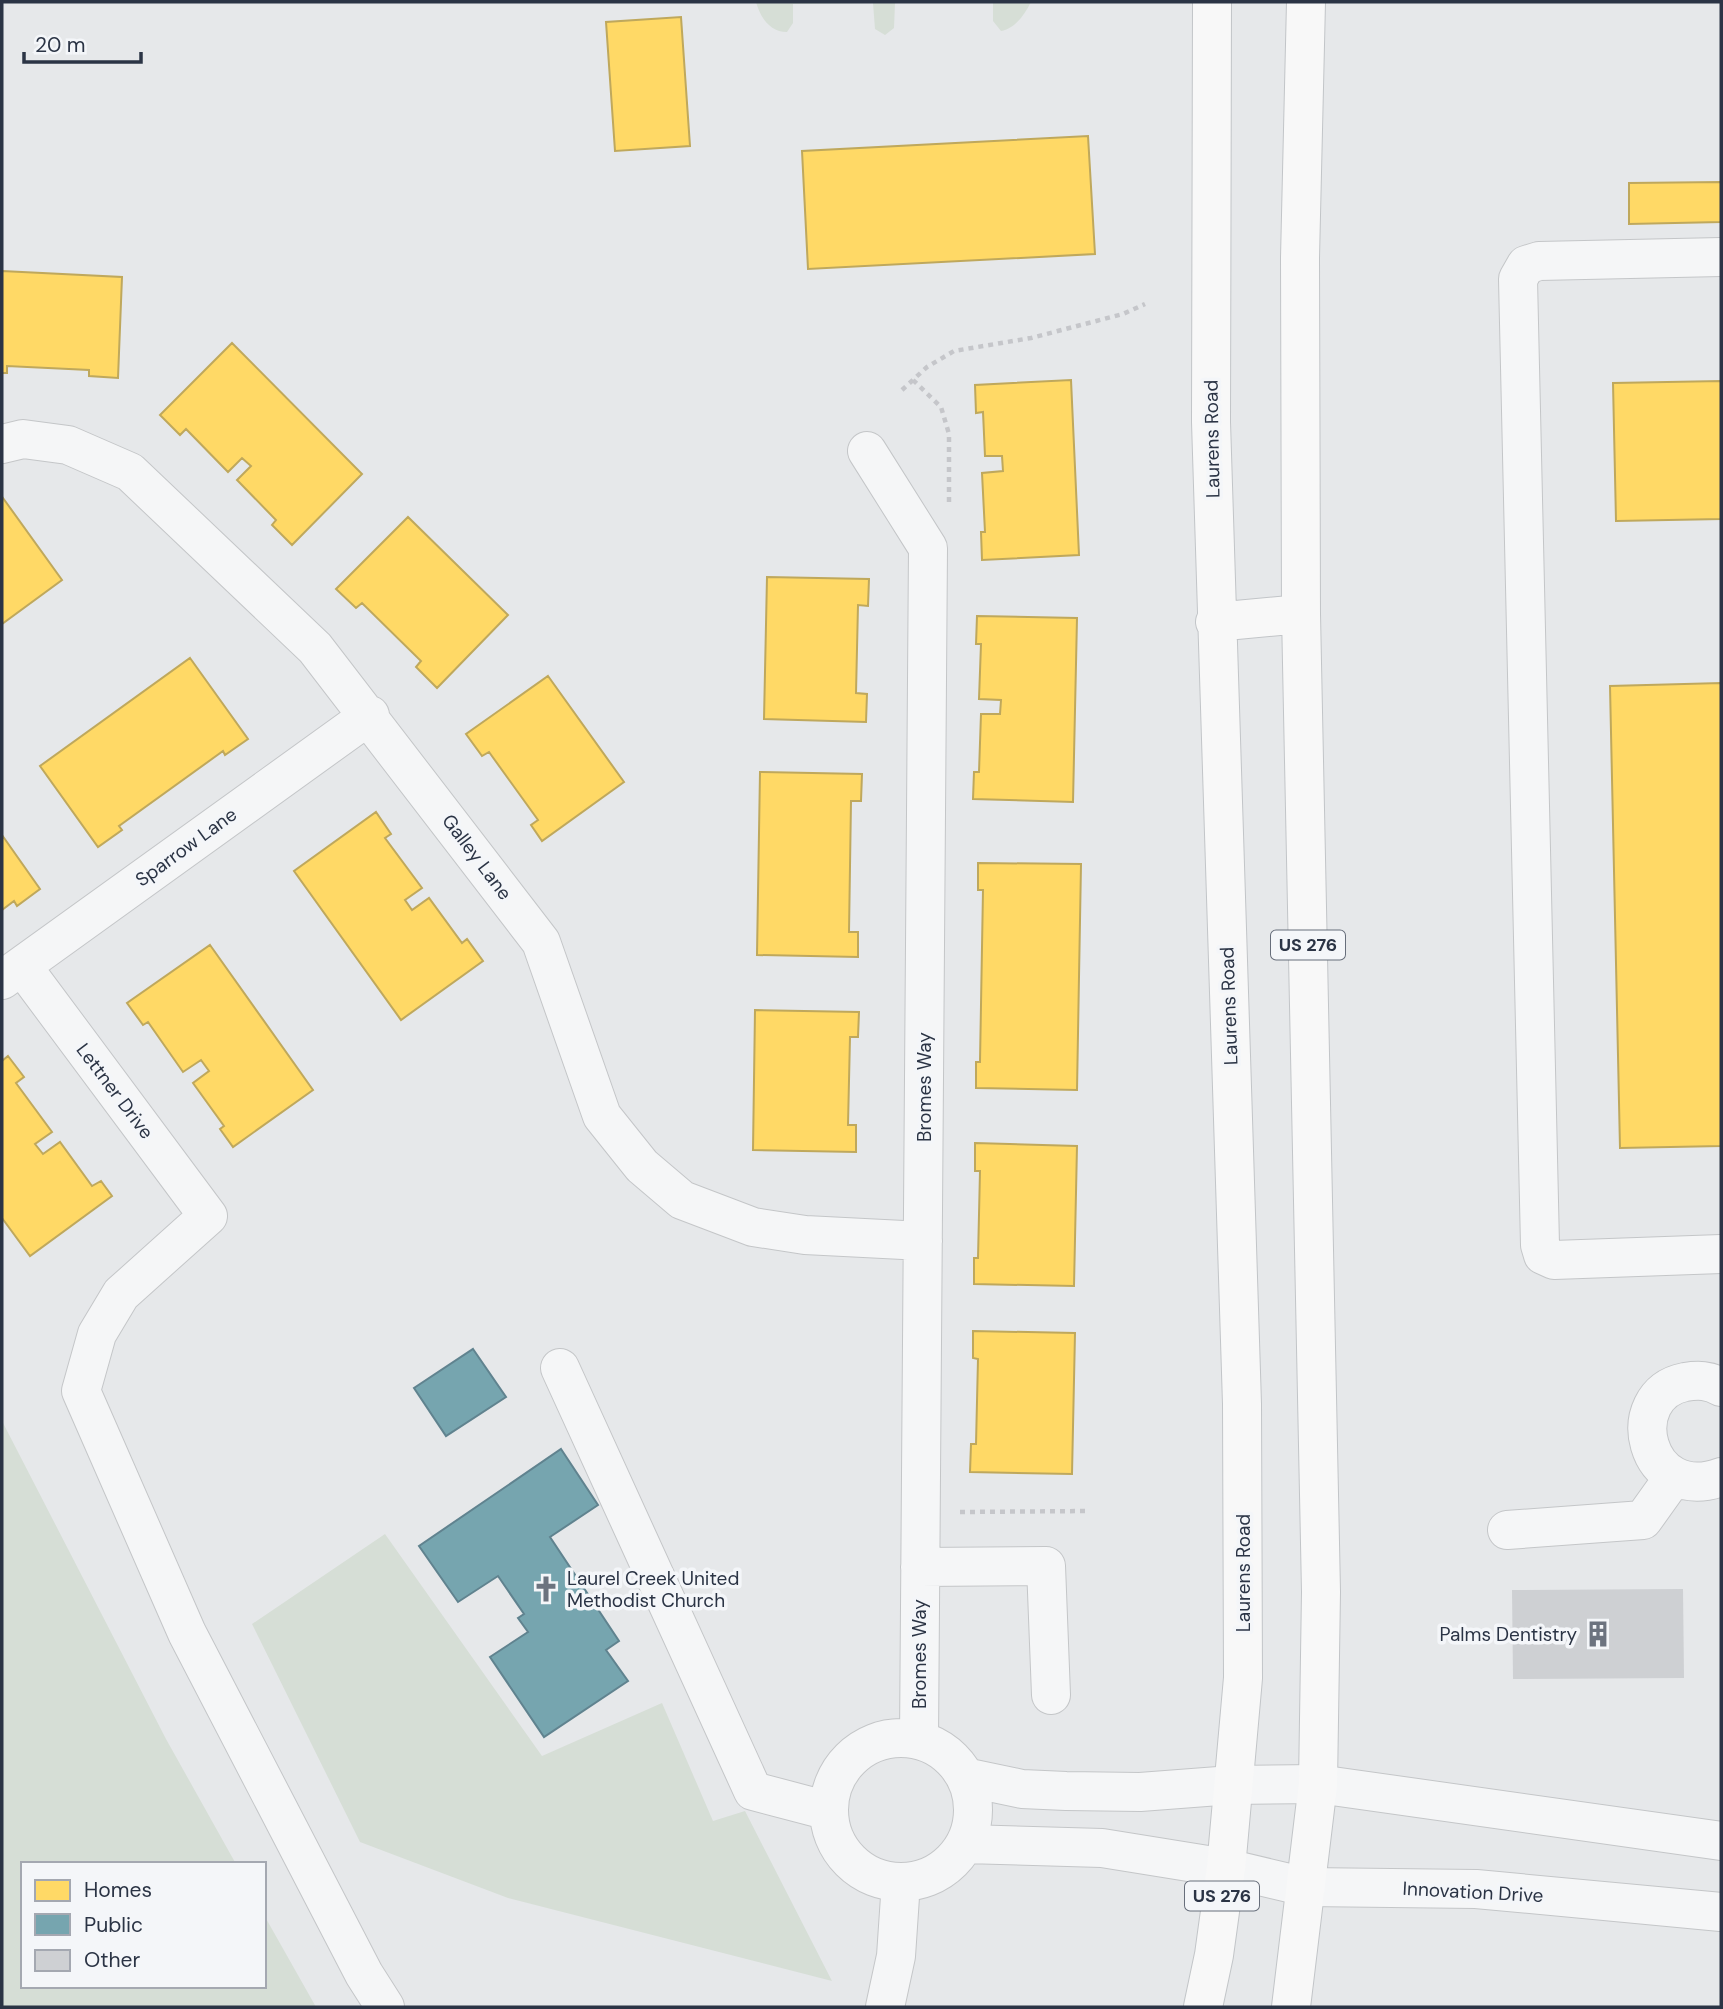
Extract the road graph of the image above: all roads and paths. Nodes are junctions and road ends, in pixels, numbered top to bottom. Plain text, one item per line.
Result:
1 (1212, 2) edge
2 (1306, 2) edge
3 (1721, 257) edge
4 (1145, 304) dead end
5 (902, 390) dead end
6 (2, 444) edge
7 (867, 451) dead end
8 (1301, 614) junction
9 (1215, 622) junction
10 (370, 715) junction
11 (12, 973) edge
12 (923, 1241) junction
13 (1721, 1254) edge
14 (560, 1368) dead end
15 (1721, 1387) edge
16 (1721, 1477) edge
17 (1673, 1478) junction
18 (1507, 1530) dead end
19 (920, 1567) junction
20 (1051, 1695) dead end
21 (919, 1740) junction
22 (965, 1777) junction
23 (1232, 1784) junction
24 (1318, 1784) junction
25 (829, 1811) junction
26 (1721, 1841) edge
27 (965, 1843) junction
28 (1226, 1868) junction
29 (901, 1882) junction
30 (1306, 1887) junction
31 (1721, 1912) edge
32 (385, 2007) edge
33 (885, 2007) edge
34 (1203, 2007) edge
35 (1291, 2007) edge

1 - 9 main road, Laurens Road / US 276
2 - 8 main road, US 276
3 - 13 street
4 - 5 path
6 - 10 street, Galley Lane
7 - 12 street, Bromes Way
8 - 9 main road
8 - 24 main road, US 276
9 - 23 main road, Laurens Road / US 276
10 - 11 street, Sparrow Lane
10 - 12 street, Galley Lane
11 - 32 street, Lettner Drive
12 - 19 street, Bromes Way
14 - 25 street
15 - 17 street
16 - 17 street
17 - 18 street
19 - 20 street
19 - 21 street, Bromes Way
21 - 22 street
21 - 25 street
22 - 23 street
22 - 27 street
23 - 24 street
23 - 28 main road, Laurens Road / US 276
24 - 26 street
24 - 30 main road, US 276
25 - 29 street
27 - 28 street, Innovation Drive
27 - 29 street
28 - 30 street, Innovation Drive
28 - 34 main road, Laurens Road / US 276
29 - 33 street
30 - 31 street, Innovation Drive
30 - 35 main road, US 276

